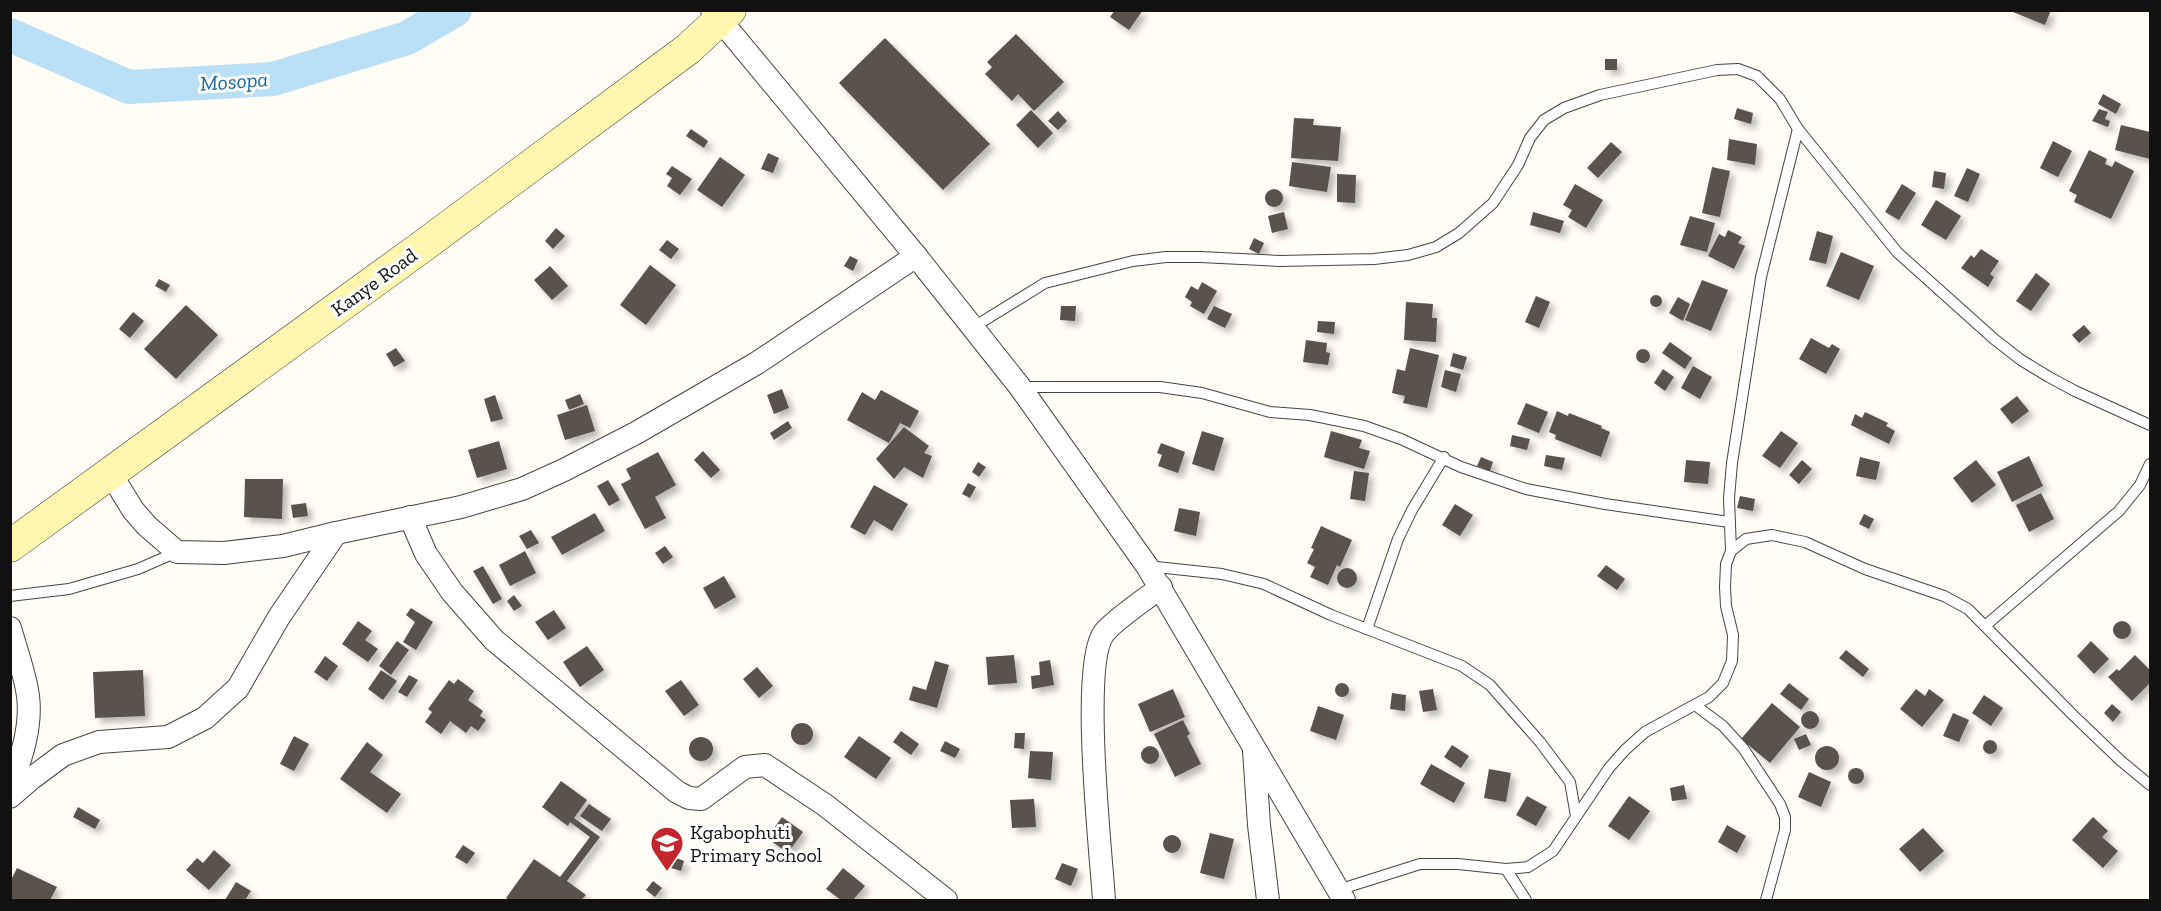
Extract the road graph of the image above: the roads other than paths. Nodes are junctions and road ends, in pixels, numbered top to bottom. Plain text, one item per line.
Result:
1 (720, 13) edge
2 (1798, 129) junction
3 (916, 256) junction
4 (972, 328) junction
5 (1020, 387) junction
6 (2151, 425) edge
7 (1444, 458) junction
8 (2151, 464) edge
9 (111, 474) junction
10 (410, 518) junction
11 (1730, 522) junction
12 (336, 533) junction
13 (10, 546) edge
14 (1731, 551) junction
15 (177, 552) junction
16 (1147, 566) junction
17 (1161, 587) junction
18 (10, 596) edge
19 (1985, 626) junction
20 (10, 628) edge
21 (1367, 629) junction
22 (1695, 705) junction
23 (1253, 746) junction
24 (2151, 785) edge
25 (10, 787) edge
26 (10, 797) edge
27 (1576, 816) junction
28 (1506, 869) junction
29 (1341, 895) edge
30 (946, 900) edge
31 (1104, 900) edge
32 (1268, 900) edge
33 (1526, 900) edge
34 (1766, 900) edge

1 - 3 street
1 - 9 main road, Kanye Road
2 - 4 lane
2 - 6 lane
2 - 11 lane
3 - 4 street
3 - 10 street
4 - 5 street
5 - 7 lane
5 - 16 street
7 - 11 lane
7 - 21 lane
8 - 19 lane
9 - 13 main road, Kanye Road
9 - 15 street
10 - 12 street
10 - 30 street
11 - 14 lane
12 - 15 street
12 - 26 street
14 - 19 lane
14 - 22 lane
15 - 18 lane
16 - 17 street
16 - 21 lane
17 - 23 street
17 - 31 street
19 - 24 lane
20 - 25 street
21 - 27 lane
22 - 27 lane
22 - 34 lane
23 - 29 street
23 - 32 street
27 - 28 lane
28 - 29 lane
28 - 33 lane

